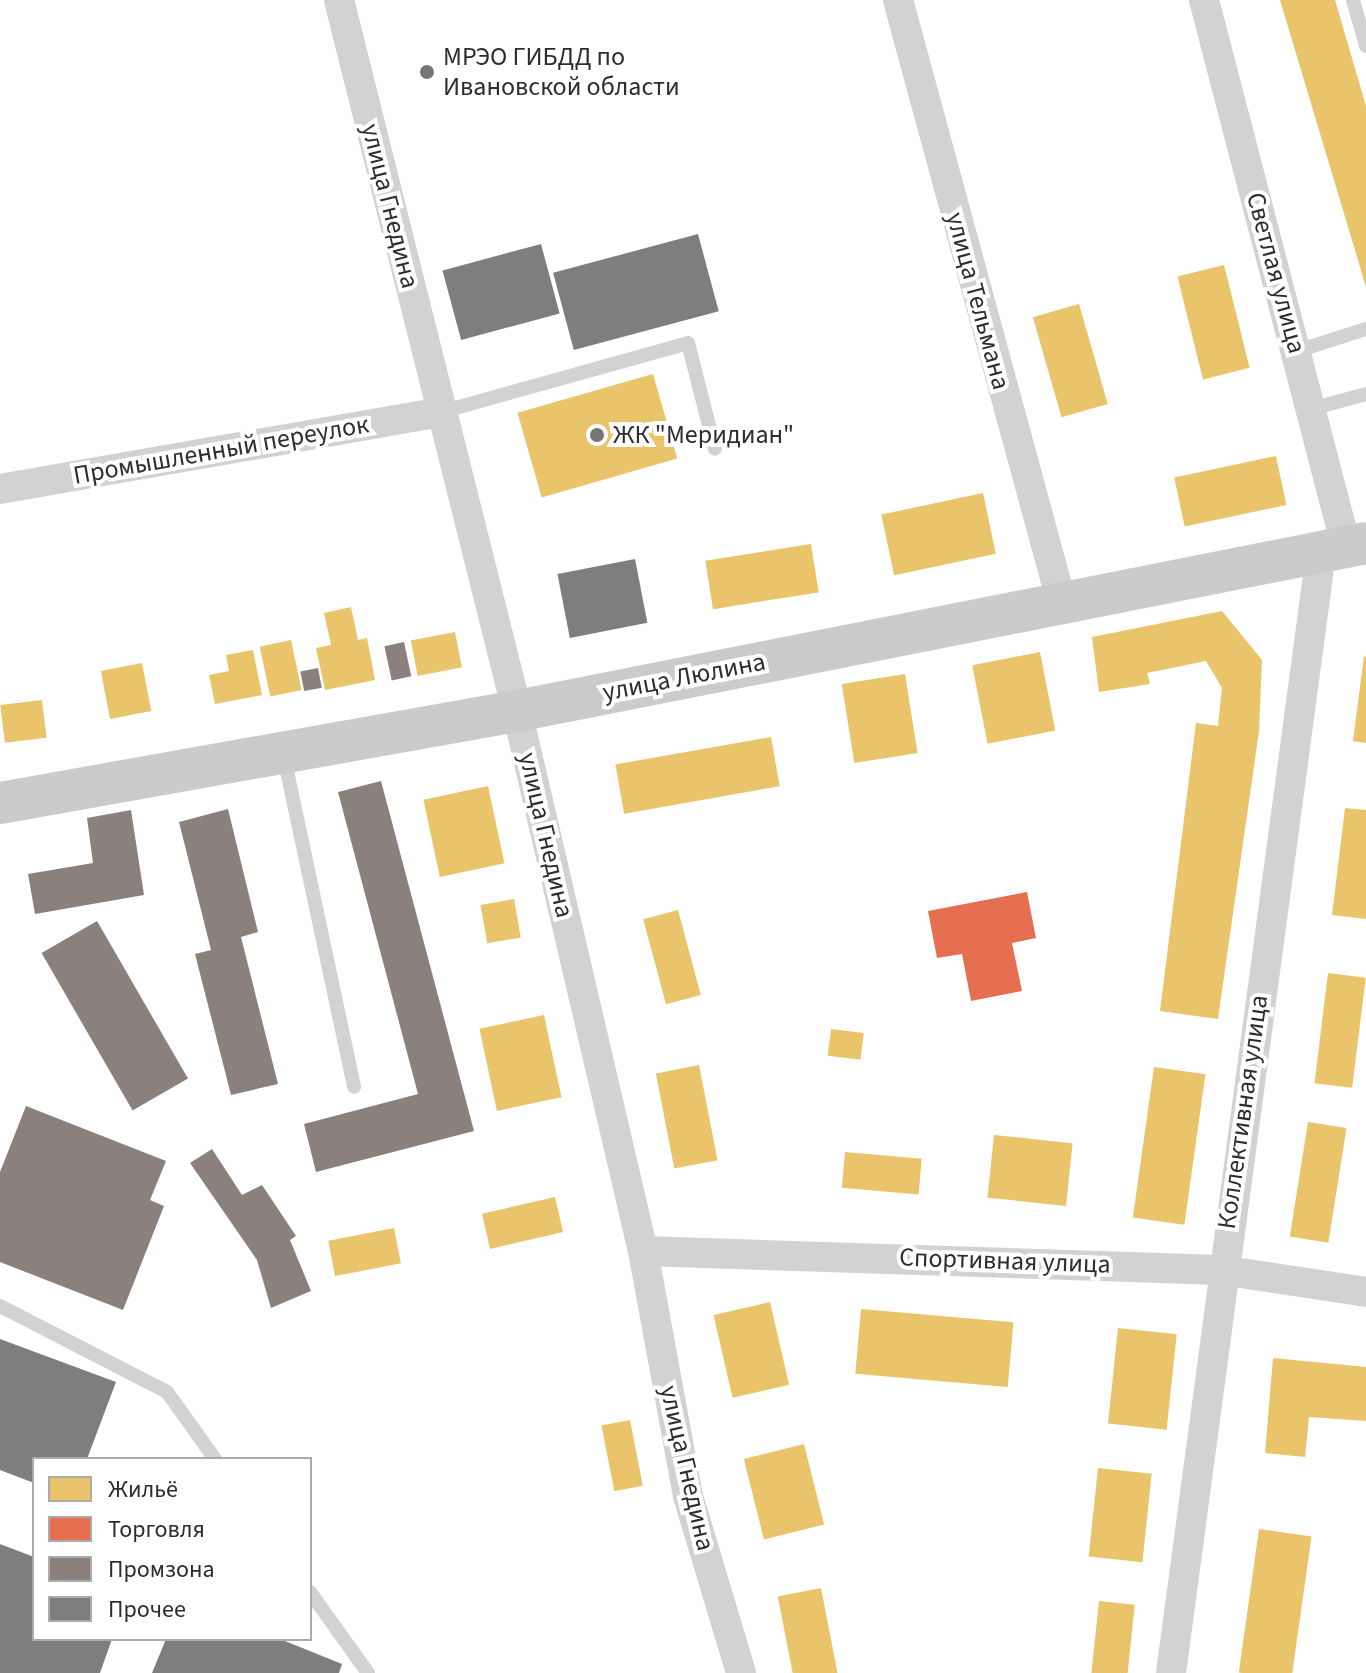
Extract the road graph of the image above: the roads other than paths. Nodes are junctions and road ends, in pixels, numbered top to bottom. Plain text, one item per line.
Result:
1 (339, 0) edge
2 (898, 0) edge
3 (1204, 0) edge
4 (1353, 0) edge
5 (1366, 46) edge
6 (1366, 329) edge
7 (1297, 351) junction
8 (1366, 394) edge
9 (1311, 409) junction
10 (441, 412) junction
11 (715, 449) dead end
12 (0, 489) edge
13 (1344, 547) edge
14 (1061, 600) junction
15 (517, 711) junction
16 (283, 753) junction
17 (0, 803) edge
18 (354, 1087) dead end
19 (643, 1251) junction
20 (1221, 1270) junction
21 (1366, 1292) edge
22 (0, 1306) edge
23 (214, 1457) edge
24 (312, 1595) edge
25 (368, 1673) edge
26 (741, 1673) edge
27 (1171, 1673) edge

1 - 10 street, улица Гнедина
2 - 14 street, улица Тельмана
3 - 7 street, Светлая улица
4 - 5 lane
6 - 7 lane
7 - 9 street, Светлая улица
8 - 9 lane
9 - 13 street, Светлая улица
10 - 11 lane
10 - 12 street, Промышленный переулок
10 - 15 street, улица Гнедина
13 - 14 main road, улица Люлина
13 - 20 street, Коллективная улица
14 - 15 main road, улица Люлина
15 - 16 main road, улица Люлина
15 - 19 street, улица Гнедина
16 - 17 main road, улица Люлина
16 - 18 lane
19 - 20 street, Спортивная улица
19 - 26 street, улица Гнедина
20 - 21 street, Спортивная улица
20 - 27 street, Коллективная улица
22 - 23 lane
24 - 25 lane

